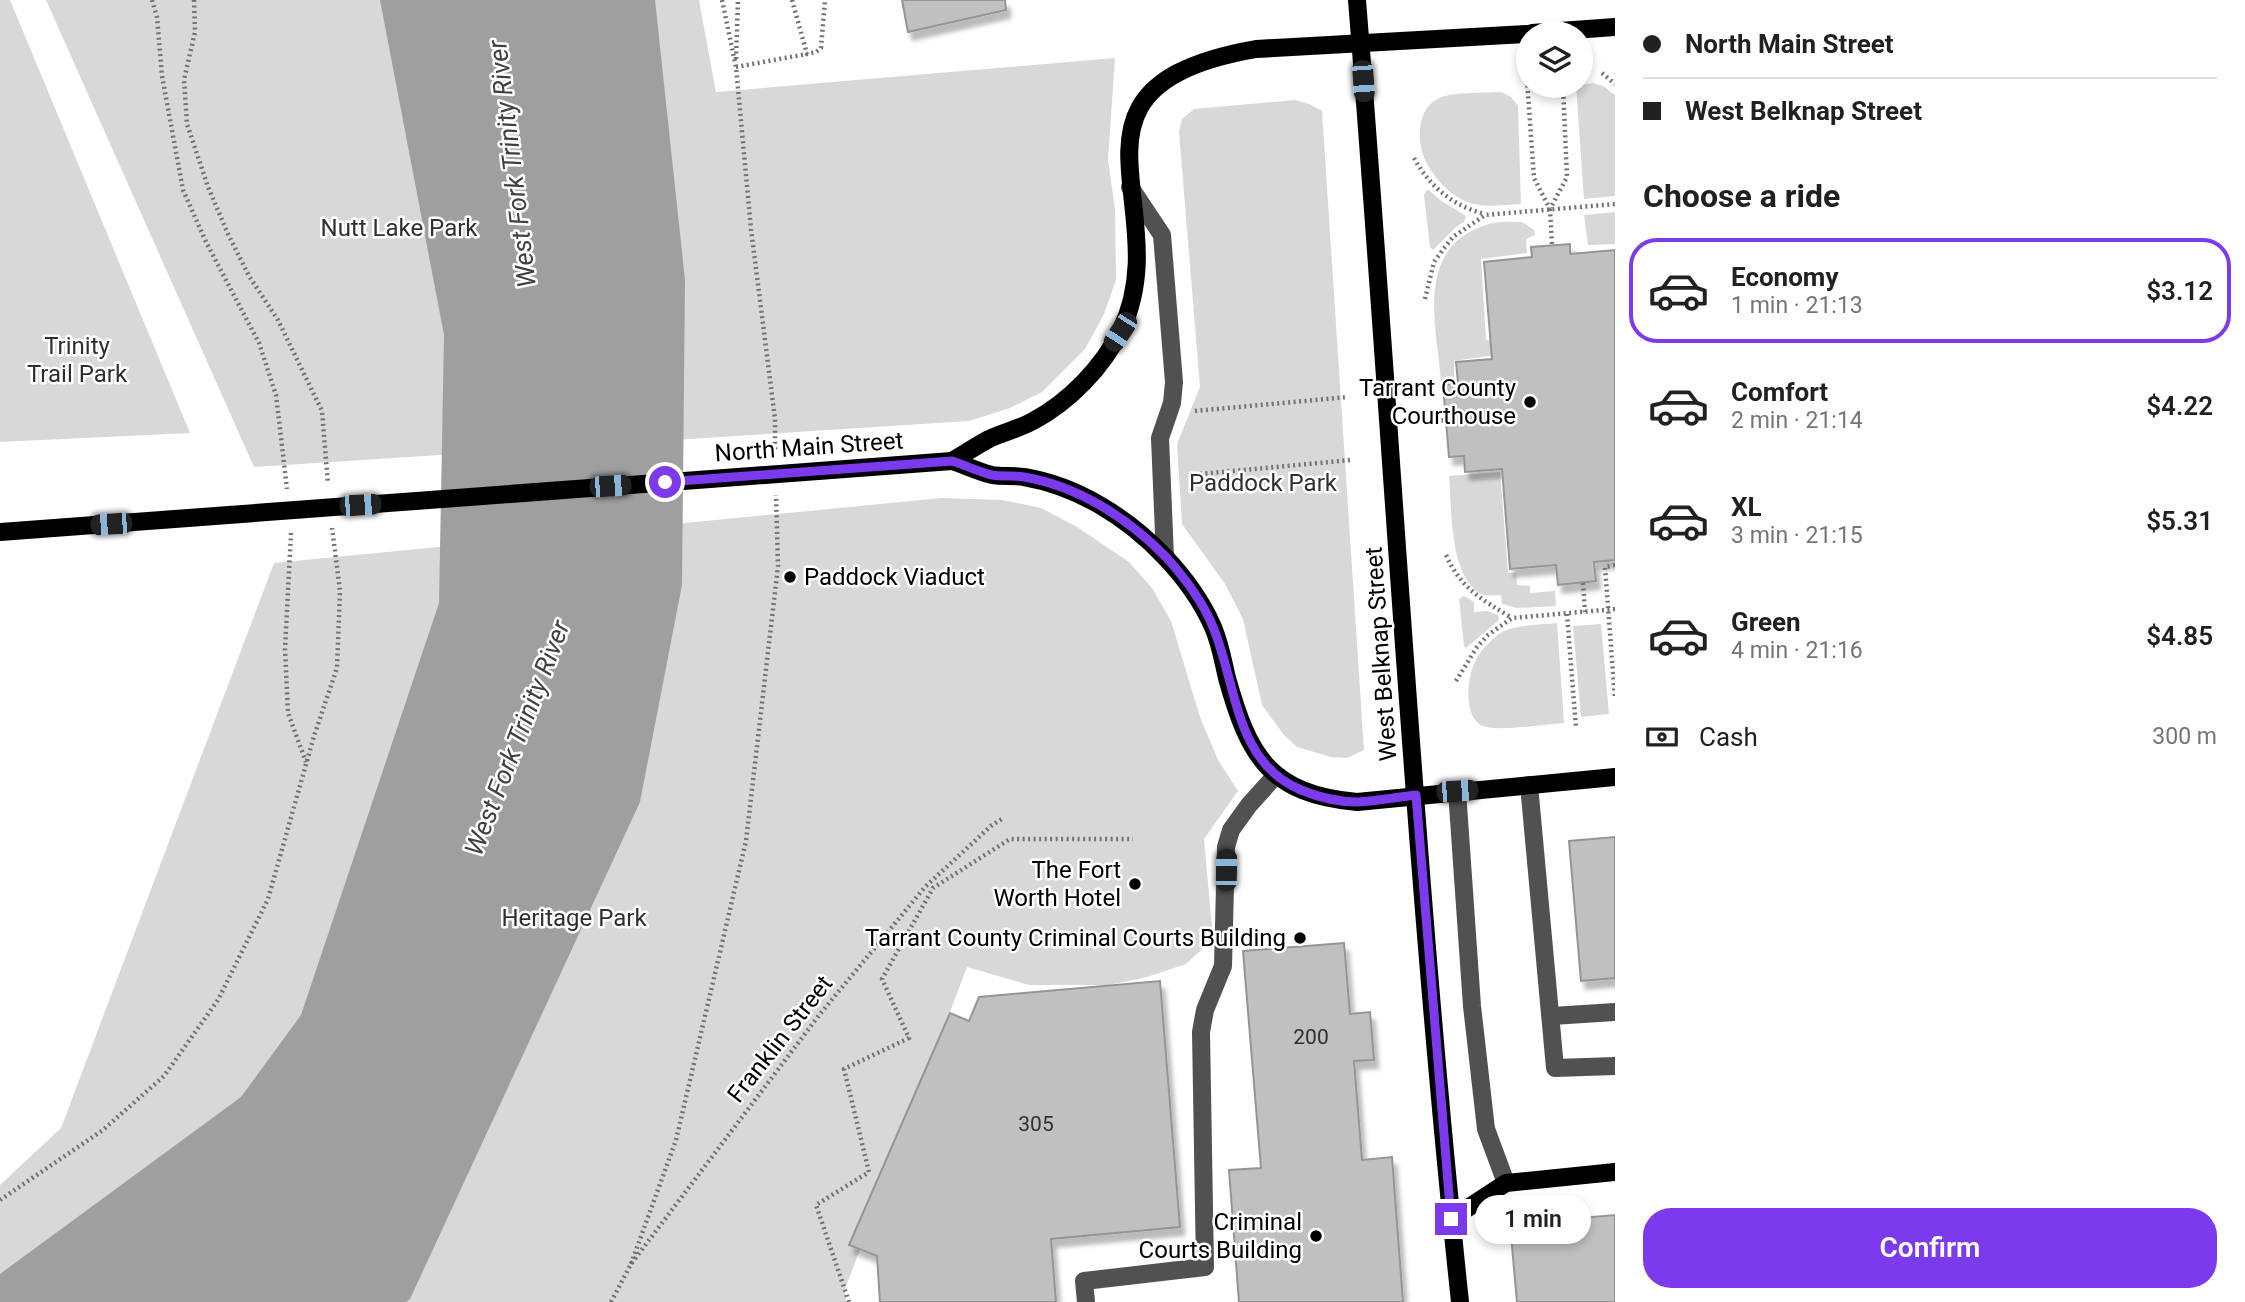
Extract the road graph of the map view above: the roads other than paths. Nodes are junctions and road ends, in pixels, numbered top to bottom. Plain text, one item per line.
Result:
1 (1357, 0) edge
2 (1615, 27) edge
3 (1593, 29) edge
4 (1516, 34) edge
5 (1360, 44) junction
6 (1130, 187) junction
7 (947, 461) junction
8 (0, 532) edge
9 (1165, 557) junction
10 (1276, 775) junction
11 (1615, 777) edge
12 (1529, 785) junction
13 (1457, 791) junction
14 (1416, 795) junction
15 (1615, 1012) edge
16 (1552, 1016) junction
17 (1615, 1066) edge
18 (1615, 1172) edge
19 (1506, 1183) junction
20 (1451, 1219) junction
21 (1086, 1302) edge
22 (1460, 1302) edge

1 - 5 main road, West Belknap Street
2 - 3 main road
4 - 5 main road
5 - 6 main road
5 - 14 main road, West Belknap Street
6 - 7 main road
6 - 9 street
7 - 8 main road, North Main Street
7 - 9 main road
9 - 10 main road
10 - 14 main road
10 - 21 street
11 - 12 main road
12 - 13 main road
12 - 16 street
13 - 14 main road
13 - 19 street
14 - 20 main road, West Belknap Street
15 - 16 street
16 - 17 street
18 - 19 main road
19 - 20 main road
20 - 22 main road, West Belknap Street

